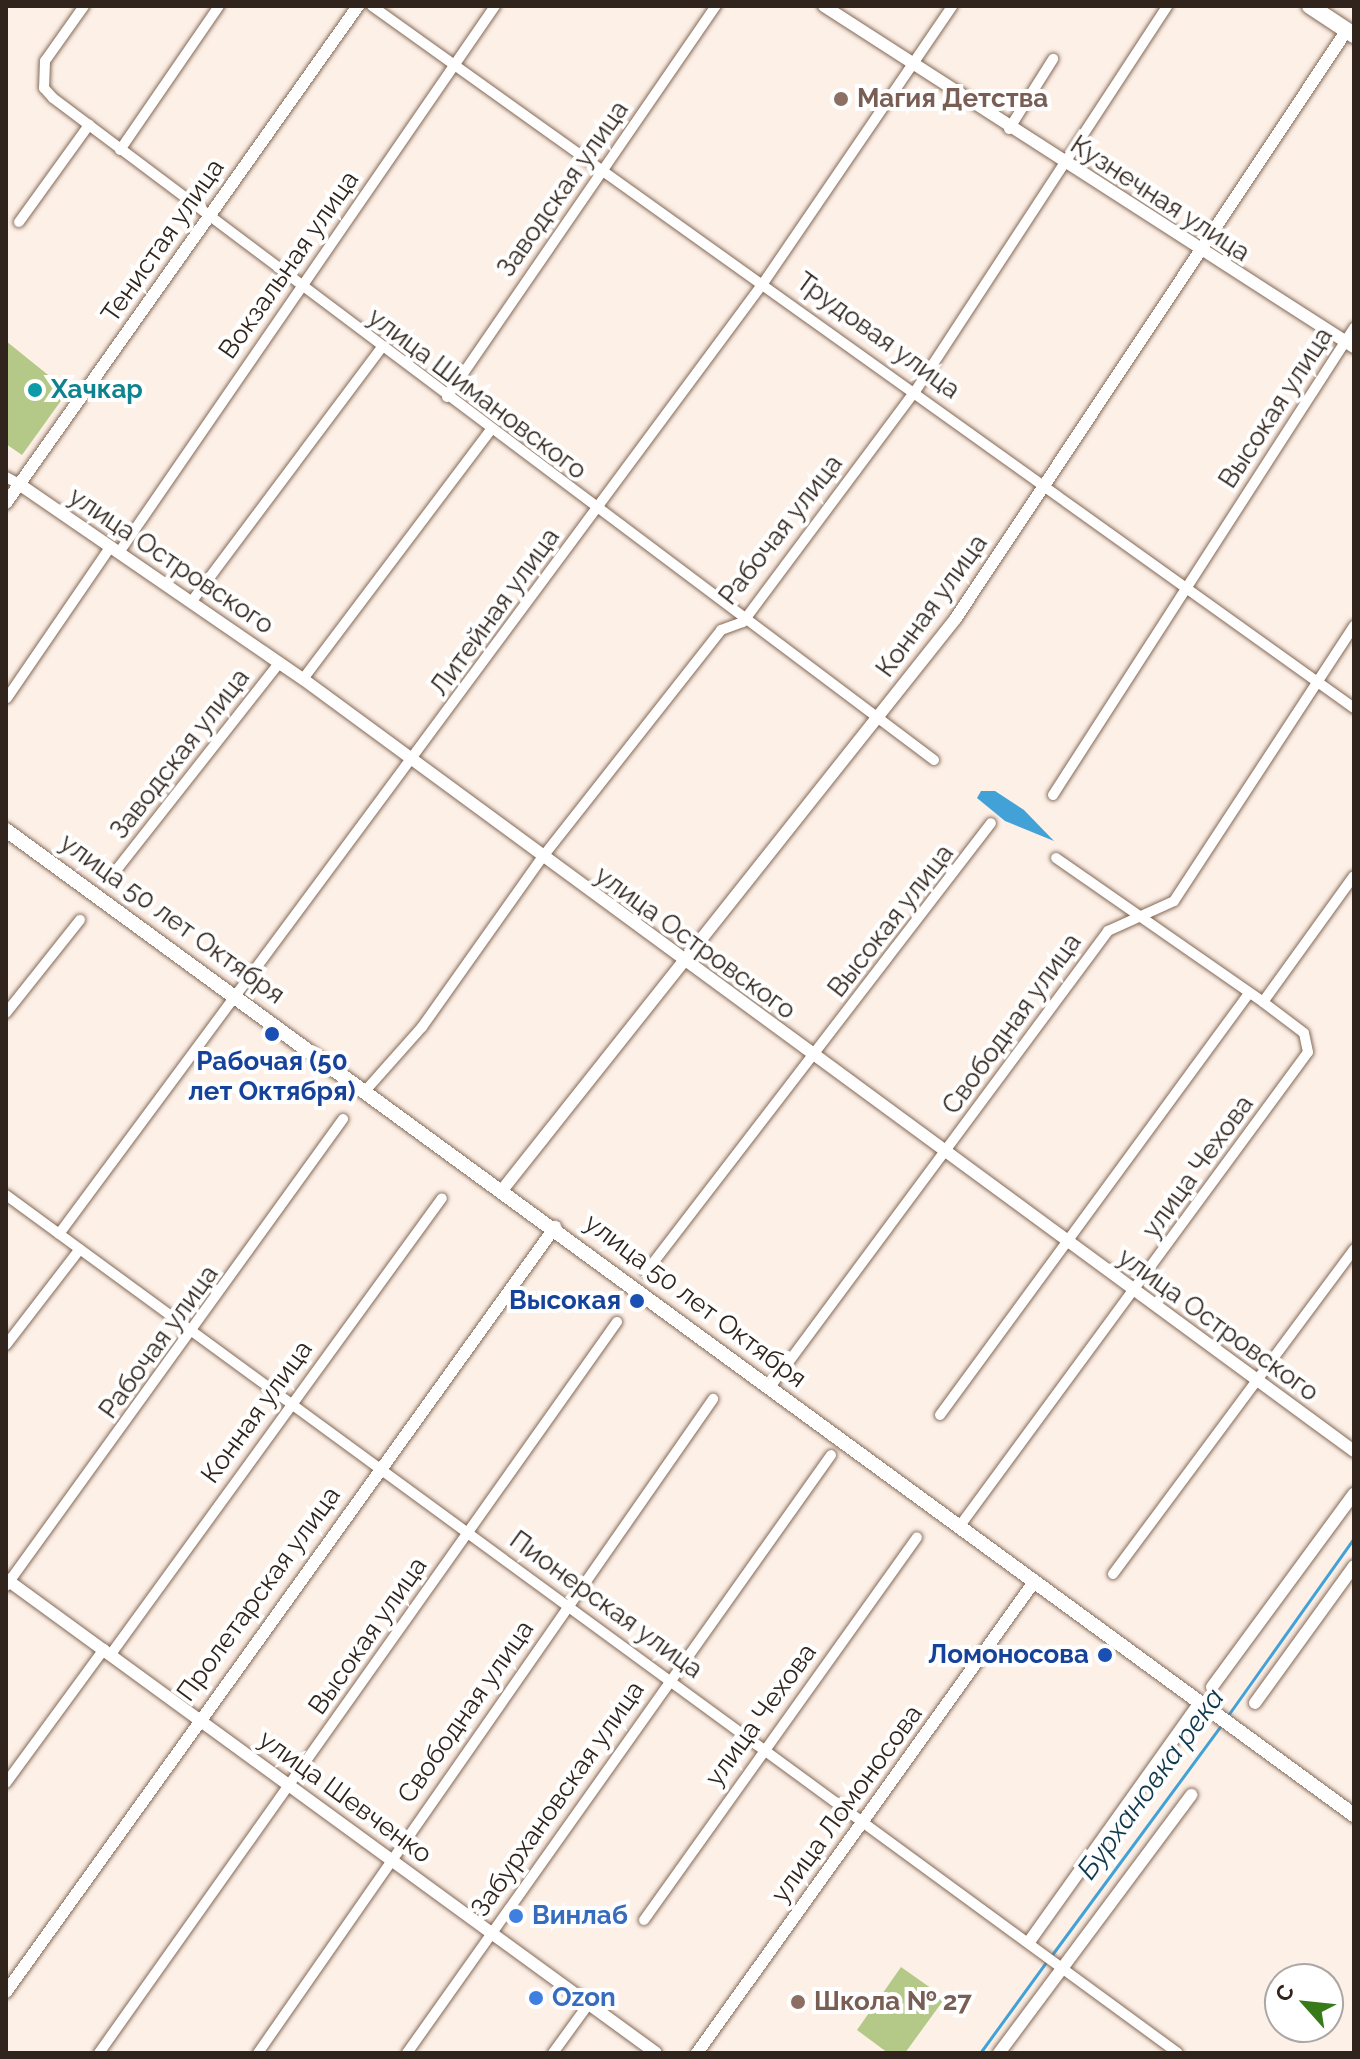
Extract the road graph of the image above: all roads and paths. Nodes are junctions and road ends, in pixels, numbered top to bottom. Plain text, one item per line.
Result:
1 (84, 6) edge
2 (219, 6) edge
3 (358, 6) edge
4 (372, 6) edge
5 (495, 6) edge
6 (716, 6) edge
7 (824, 6) edge
8 (952, 6) edge
9 (1167, 6) edge
10 (1310, 6) edge
11 (1352, 28) edge
12 (1053, 59) dead end
13 (454, 66) junction
14 (912, 67) junction
15 (89, 125) junction
16 (1009, 129) junction
17 (120, 150) junction
18 (1062, 162) junction
19 (605, 168) junction
20 (207, 216) junction
21 (19, 222) dead end
22 (1201, 253) junction
23 (764, 282) junction
24 (300, 287) junction
25 (1354, 328) edge
26 (1350, 344) edge
27 (381, 348) junction
28 (916, 390) junction
29 (447, 397) junction
30 (490, 431) junction
31 (6, 477) edge
32 (19, 484) junction
33 (1048, 485) junction
34 (6, 503) edge
35 (595, 512) junction
36 (115, 548) junction
37 (1187, 586) junction
38 (192, 601) junction
39 (743, 622) junction
40 (1354, 626) edge
41 (280, 662) junction
42 (303, 679) junction
43 (1319, 681) junction
44 (7, 698) edge
45 (1354, 708) edge
46 (880, 718) junction
47 (934, 760) dead end
48 (413, 761) junction
49 (1053, 795) dead end
50 (991, 823) dead end
51 (6, 830) edge
52 (1056, 858) dead end
53 (541, 859) junction
54 (114, 873) dead end
55 (1354, 876) edge
56 (1140, 918) junction
57 (80, 920) dead end
58 (682, 962) junction
59 (235, 995) junction
60 (1247, 996) junction
61 (1263, 1002) junction
62 (6, 1013) edge
63 (813, 1057) junction
64 (366, 1090) junction
65 (343, 1119) dead end
66 (944, 1155) junction
67 (503, 1189) junction
68 (6, 1195) edge
69 (442, 1198) dead end
70 (555, 1227) junction
71 (59, 1234) junction
72 (1067, 1243) junction
73 (80, 1249) junction
74 (1354, 1249) edge
75 (646, 1272) dead end
76 (1135, 1291) junction
77 (617, 1322) dead end
78 (194, 1332) junction
79 (6, 1345) edge
80 (1257, 1381) junction
81 (770, 1387) junction
82 (713, 1399) dead end
83 (293, 1404) junction
84 (940, 1415) dead end
85 (1354, 1451) edge
86 (831, 1455) dead end
87 (378, 1467) junction
88 (1354, 1494) edge
89 (959, 1527) junction
90 (469, 1533) junction
91 (917, 1537) dead end
92 (1354, 1566) edge
93 (1113, 1574) dead end
94 (7, 1582) edge
95 (1034, 1582) junction
96 (568, 1605) junction
97 (108, 1652) junction
98 (669, 1679) junction
99 (1212, 1687) dead end
100 (1200, 1702) junction
101 (1255, 1703) dead end
102 (198, 1717) junction
103 (764, 1748) junction
104 (6, 1783) edge
105 (291, 1784) junction
106 (1191, 1795) dead end
107 (1354, 1815) edge
108 (863, 1820) junction
109 (390, 1858) junction
110 (644, 1920) dead end
111 (492, 1930) junction
112 (1029, 1942) junction
113 (1061, 1966) junction
114 (6, 1992) edge
115 (590, 2002) junction
116 (99, 2053) edge
117 (258, 2053) edge
118 (407, 2053) edge
119 (553, 2053) edge
120 (656, 2053) edge
121 (697, 2053) edge
122 (999, 2053) edge
123 (1178, 2053) edge

1 - 15 street, улица Шимановского
2 - 17 street
3 - 20 street, Тенистая улица
4 - 13 street, Трудовая улица
5 - 13 street, Вокзальная улица
6 - 19 street, Заводская улица
7 - 14 street, Кузнечная улица
8 - 14 street, Литейная улица
9 - 18 street, Рабочая улица
10 - 11 main road
11 - 22 street, Конная улица
12 - 16 street
13 - 19 street, Трудовая улица
13 - 24 street, Вокзальная улица
14 - 16 street, Кузнечная улица
14 - 23 street, Литейная улица
15 - 17 street, улица Шимановского
15 - 21 street
16 - 18 street, Кузнечная улица
17 - 20 street, улица Шимановского
18 - 22 street, Кузнечная улица
18 - 28 street, Рабочая улица
19 - 23 street, Трудовая улица
19 - 29 street, Заводская улица
20 - 24 street, улица Шимановского
20 - 32 street, Тенистая улица
22 - 26 street, Кузнечная улица
22 - 33 street, Конная улица
23 - 28 street, Трудовая улица
23 - 35 street, Литейная улица
24 - 27 street, улица Шимановского
24 - 36 street, Вокзальная улица
25 - 26 street, Высокая улица
26 - 37 street, Высокая улица
27 - 29 street, улица Шимановского
27 - 38 street
28 - 33 street, Трудовая улица
28 - 39 street, Рабочая улица
29 - 30 street, улица Шимановского
30 - 35 street, улица Шимановского
30 - 42 street
31 - 32 street, улица Островского
32 - 34 street, Тенистая улица
32 - 36 street, улица Островского
33 - 37 street, Трудовая улица
33 - 46 street, Конная улица
35 - 39 street, улица Шимановского
35 - 48 street, Литейная улица
36 - 38 street, улица Островского
36 - 44 street, Вокзальная улица
37 - 43 street, Трудовая улица
37 - 49 street, Высокая улица
38 - 41 street, улица Островского
39 - 46 street, улица Шимановского
39 - 53 street, Рабочая улица
40 - 43 street, Свободная улица
41 - 42 street, улица Островского
41 - 54 street, Заводская улица
42 - 48 street, улица Островского
43 - 45 street, Трудовая улица
43 - 56 street, Свободная улица
46 - 47 street, улица Шимановского
46 - 58 street, Конная улица
48 - 53 street, улица Островского
48 - 59 street, Литейная улица
50 - 63 street, Высокая улица
51 - 59 main road, улица 50 лет Октября
52 - 56 street, улица Чехова
53 - 58 street, улица Островского
53 - 64 street, Рабочая улица
55 - 61 street
56 - 60 street, улица Чехова
56 - 66 street, Свободная улица
57 - 62 street
58 - 63 street, улица Островского
58 - 67 street, Конная улица
59 - 64 main road, улица 50 лет Октября
59 - 71 street, Литейная улица
60 - 61 street, улица Чехова
60 - 72 street
61 - 76 street, улица Чехова
63 - 66 street, улица Островского
63 - 75 street, Высокая улица
64 - 67 main road, улица 50 лет Октября
65 - 78 street, Рабочая улица
66 - 72 street, улица Островского
66 - 81 street, Свободная улица
67 - 70 main road, улица 50 лет Октября
68 - 71 street, Пионерская улица
69 - 83 street, Конная улица
70 - 81 main road, улица 50 лет Октября
70 - 87 street, Пролетарская улица
71 - 73 street, Пионерская улица
72 - 76 street, улица Островского
72 - 84 street
73 - 78 street, Пионерская улица
73 - 79 street
74 - 80 street
76 - 80 street, улица Островского
76 - 89 street, улица Чехова
77 - 90 street, Высокая улица
78 - 83 street, Пионерская улица
78 - 94 street, Рабочая улица
80 - 85 street, улица Островского
80 - 93 street
81 - 89 main road, улица 50 лет Октября
82 - 96 street, Свободная улица
83 - 87 street, Пионерская улица
83 - 97 street, Конная улица
86 - 98 street, Забурхановская улица
87 - 90 street, Пионерская улица
87 - 102 street, Пролетарская улица
88 - 99 street
89 - 95 main road, улица 50 лет Октября
90 - 96 street, Пионерская улица
90 - 105 street, Высокая улица
91 - 103 street, улица Чехова
92 - 101 street
94 - 97 street, улица Шевченко
95 - 100 main road, улица 50 лет Октября
95 - 108 street, улица Ломоносова
96 - 98 street, Пионерская улица
96 - 109 street, Свободная улица
97 - 102 street, улица Шевченко
97 - 104 street, Конная улица
98 - 103 street, Пионерская улица
98 - 111 street, Забурхановская улица
100 - 107 main road, улица 50 лет Октября
100 - 112 street
102 - 105 street, улица Шевченко
102 - 114 street, Пролетарская улица
103 - 108 street, Пионерская улица
103 - 110 street, улица Чехова
105 - 109 street, улица Шевченко
105 - 116 street, Высокая улица
106 - 113 street
108 - 112 street, Пионерская улица
108 - 121 street, улица Ломоносова
109 - 111 street, улица Шевченко
109 - 117 street, Свободная улица
111 - 115 street, улица Шевченко
111 - 118 street, Забурхановская улица
112 - 113 street, Пионерская улица
113 - 122 street
113 - 123 street, Пионерская улица
115 - 119 street
115 - 120 street, улица Шевченко

